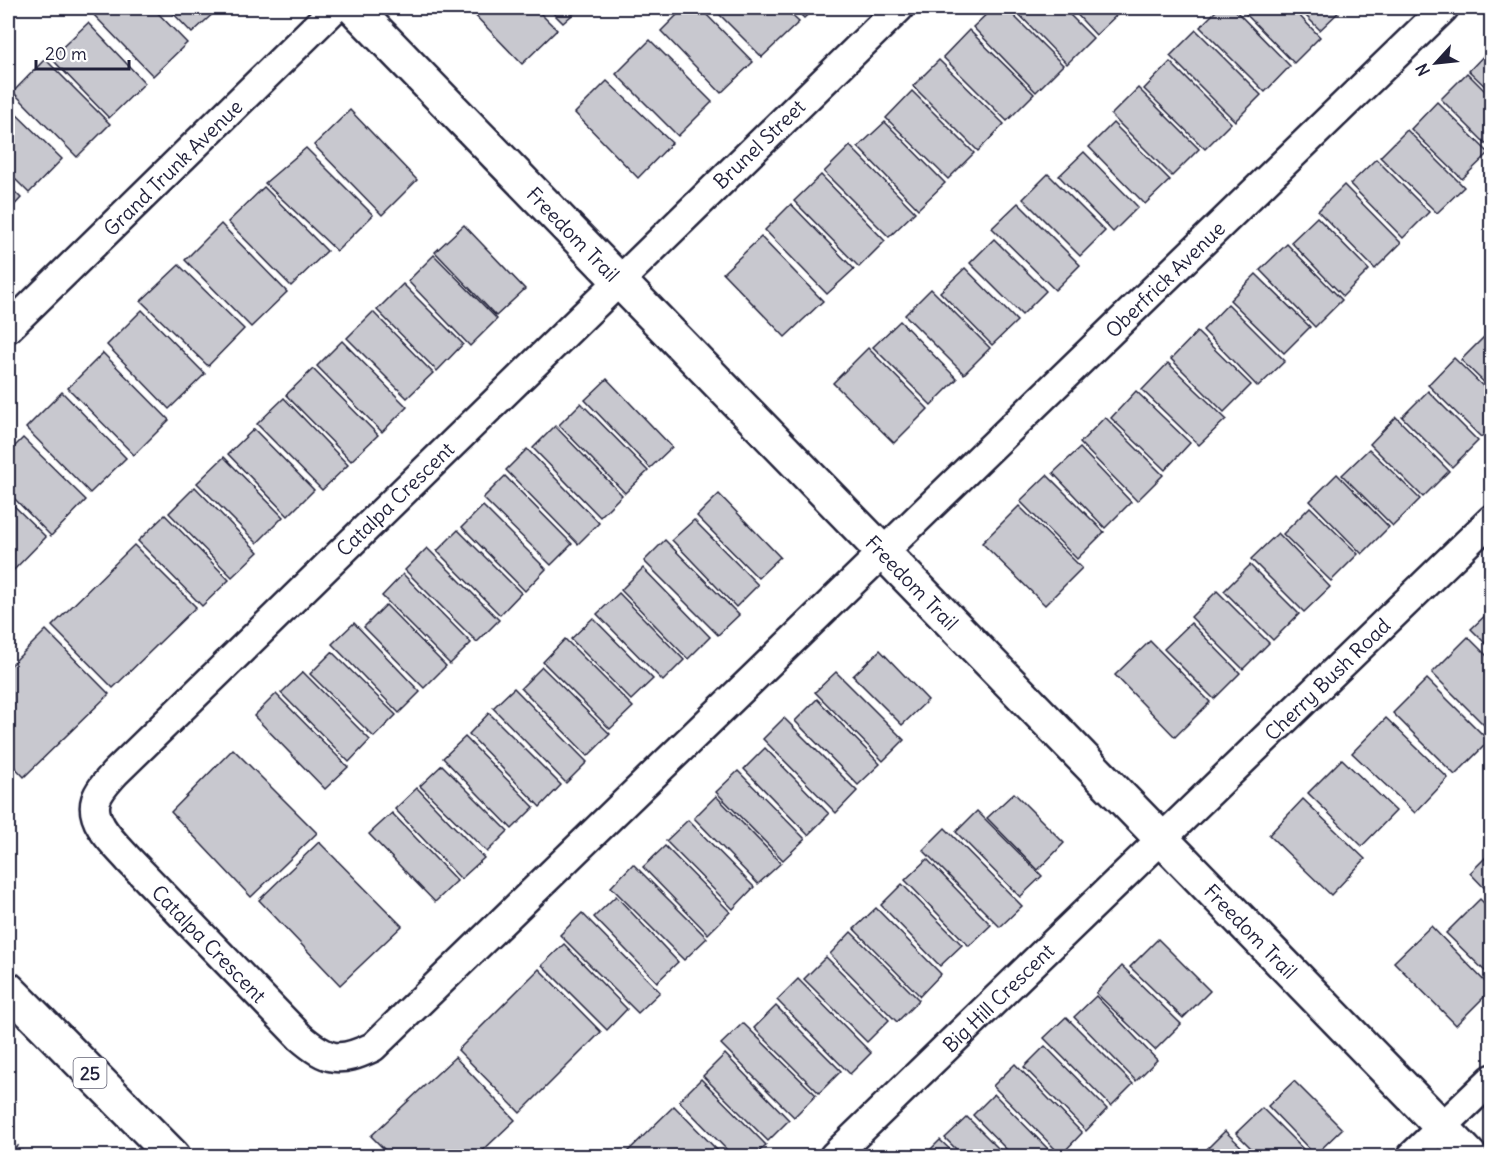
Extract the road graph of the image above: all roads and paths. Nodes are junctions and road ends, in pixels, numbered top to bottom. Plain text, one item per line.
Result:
1 (335, 8) edge
2 (354, 8) edge
3 (899, 8) edge
4 (1444, 8) edge
5 (619, 280) junction
6 (8, 328) edge
7 (1491, 519) edge
8 (884, 552) junction
9 (1162, 838) junction
10 (8, 989) edge
11 (1491, 1079) edge
12 (1442, 1128) junction
13 (8, 1138) edge
14 (27, 1156) edge
15 (172, 1156) edge
16 (834, 1156) edge
17 (1412, 1156) edge
18 (1470, 1156) edge

1 - 6 street, Grand Trunk Avenue
2 - 5 street, Freedom Trail
3 - 5 street, Brunel Street
4 - 8 street, Oberfrick Avenue
5 - 8 street, Freedom Trail
5 - 8 street, Catalpa Crescent
7 - 9 street, Cherry Bush Road
8 - 9 street, Freedom Trail
9 - 12 street, Freedom Trail
9 - 16 street, Big Hill Crescent
10 - 15 street, 25
11 - 12 street
12 - 17 street
12 - 18 street, Freedom Trail
13 - 14 path

